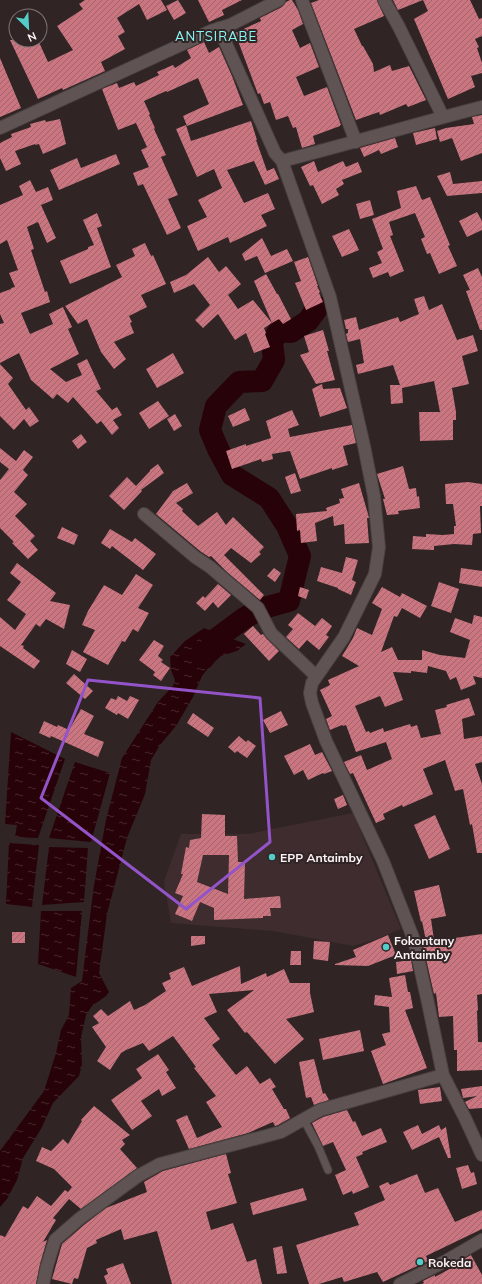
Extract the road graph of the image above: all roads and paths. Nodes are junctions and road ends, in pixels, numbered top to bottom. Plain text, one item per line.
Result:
1 (280, 0) edge
2 (302, 0) edge
3 (384, 0) edge
4 (219, 28) junction
5 (482, 107) edge
6 (443, 117) junction
7 (0, 128) edge
8 (356, 142) junction
9 (282, 161) junction
10 (144, 514) dead end
11 (316, 676) junction
12 (442, 1074) junction
13 (304, 1120) junction
14 (482, 1155) edge
15 (328, 1170) dead end
16 (482, 1240) edge
17 (43, 1284) edge
18 (400, 1284) edge

1 - 4 street
2 - 8 street
3 - 6 street
4 - 7 street
4 - 9 street
5 - 6 street
6 - 8 street
8 - 9 street
9 - 11 street
10 - 11 street
11 - 12 street
12 - 13 street
12 - 14 street
13 - 15 lane
13 - 17 street
16 - 18 street

